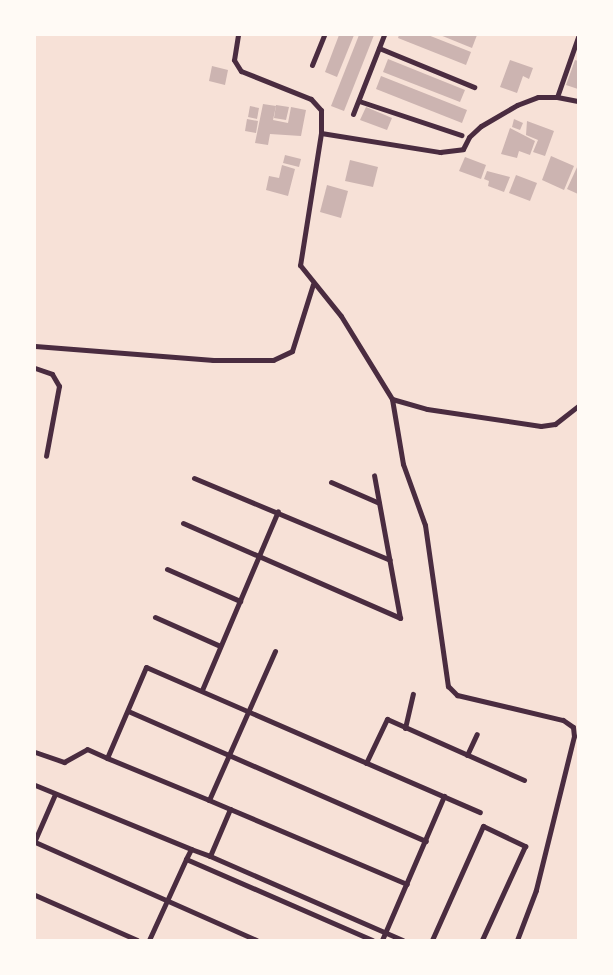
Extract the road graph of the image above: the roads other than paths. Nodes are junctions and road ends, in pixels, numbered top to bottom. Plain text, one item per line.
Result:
1 (238, 35) edge
2 (324, 35) edge
3 (384, 35) edge
4 (578, 37) edge
5 (379, 48) junction
6 (312, 65) dead end
7 (474, 87) dead end
8 (557, 97) junction
9 (359, 101) junction
10 (578, 101) edge
11 (353, 114) dead end
12 (321, 133) junction
13 (461, 134) dead end
14 (313, 284) junction
15 (35, 346) edge
16 (35, 368) edge
17 (392, 399) junction
18 (578, 406) edge
19 (46, 456) dead end
20 (374, 475) dead end
21 (194, 478) dead end
22 (331, 482) dead end
23 (378, 503) junction
24 (278, 511) junction
25 (182, 523) dead end
26 (259, 557) junction
27 (390, 560) junction
28 (167, 569) dead end
29 (240, 601) junction
30 (155, 617) dead end
31 (220, 646) junction
32 (275, 651) dead end
33 (202, 690) junction
34 (413, 694) dead end
35 (128, 711) junction
36 (248, 711) junction
37 (578, 726) edge
38 (405, 728) junction
39 (477, 734) dead end
40 (574, 736) junction
41 (35, 752) edge
42 (467, 755) junction
43 (228, 757) junction
44 (108, 758) junction
45 (366, 762) junction
46 (524, 780) dead end
47 (35, 786) edge
48 (55, 794) junction
49 (444, 796) junction
50 (209, 800) junction
51 (230, 809) junction
52 (480, 812) dead end
53 (35, 841) edge
54 (426, 841) junction
55 (190, 849) junction
56 (210, 856) junction
57 (186, 859) junction
58 (407, 884) junction
59 (35, 895) edge
60 (166, 900) junction
61 (386, 932) junction
62 (137, 940) edge
63 (149, 940) edge
64 (256, 940) edge
65 (372, 940) edge
66 (382, 940) edge
67 (402, 940) edge
68 (432, 940) edge
69 (482, 940) edge
70 (517, 940) edge

1 - 12 street
2 - 6 street
3 - 5 street
4 - 8 street
5 - 7 street
5 - 9 street
8 - 10 street
8 - 12 street
9 - 11 street
9 - 13 street
12 - 14 street
14 - 15 street
14 - 17 street
16 - 19 street
17 - 18 street
17 - 40 street
20 - 23 street
21 - 24 street
22 - 23 street
23 - 27 street
24 - 26 street
24 - 27 street
25 - 26 street
26 - 27 street
26 - 29 street
28 - 29 street
29 - 31 street
30 - 31 street
31 - 33 street
32 - 36 street
33 - 35 street
33 - 36 street
34 - 38 street
35 - 43 street
35 - 44 street
36 - 43 street
36 - 45 street
37 - 40 street
38 - 42 street
38 - 45 street
39 - 42 street
40 - 70 street
41 - 44 street
42 - 46 street
43 - 50 street
43 - 54 street
44 - 50 street
45 - 49 street
47 - 48 street
48 - 53 street
48 - 55 street
49 - 52 street
49 - 54 street
50 - 51 street
51 - 56 street
51 - 58 street
53 - 60 street
54 - 58 street
55 - 56 street
55 - 57 street
56 - 61 street
57 - 60 street
57 - 65 street
58 - 61 street
59 - 62 street
60 - 63 street
60 - 64 street
61 - 66 street
61 - 67 street
68 - 69 street

